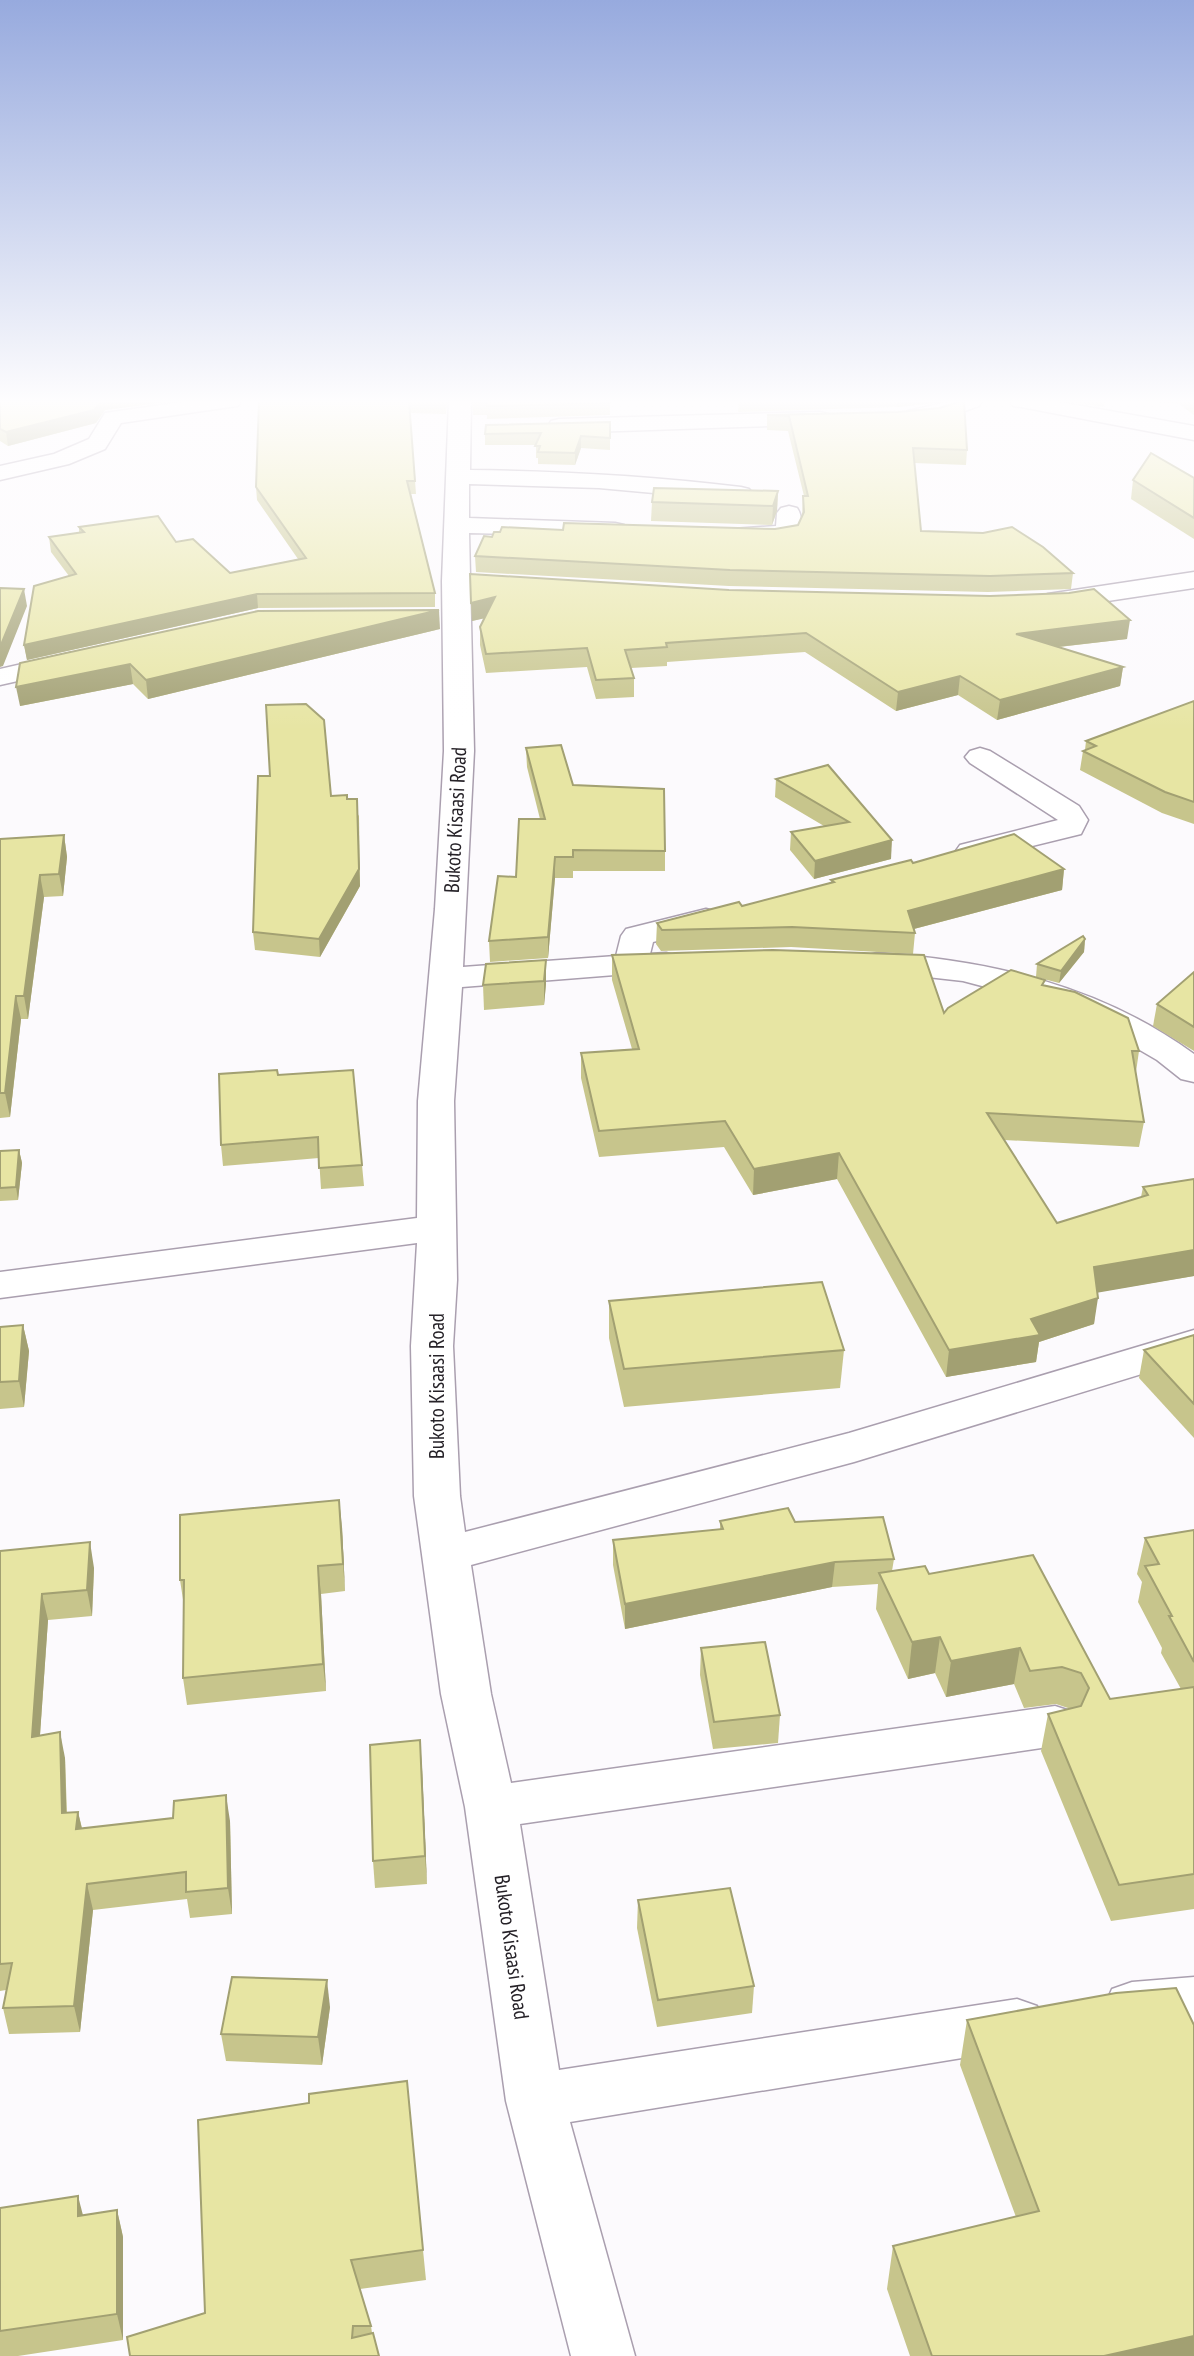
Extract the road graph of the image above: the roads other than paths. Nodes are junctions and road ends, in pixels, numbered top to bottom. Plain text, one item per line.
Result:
1 (457, 511) edge
2 (789, 513) dead end
3 (457, 526) junction
4 (636, 531) edge
5 (719, 533) edge
6 (1194, 580) edge
7 (1026, 603) edge
8 (101, 654) edge
9 (0, 677) edge
10 (980, 757) dead end
11 (948, 858) edge
12 (733, 912) edge
13 (693, 962) edge
14 (841, 962) edge
15 (631, 965) junction
16 (445, 978) junction
17 (1194, 1071) edge
18 (435, 1228) junction
19 (0, 1285) edge
20 (1194, 1344) edge
21 (446, 1554) junction
22 (1055, 1726) edge
23 (491, 1807) junction
24 (1194, 2001) edge
25 (535, 2101) junction
26 (603, 2356) edge

1 - 3 street, Bukoto Kisaasi Road
2 - 5 street
3 - 4 street
3 - 16 street, Bukoto Kisaasi Road
6 - 7 street
8 - 9 street
10 - 11 street
12 - 15 street
13 - 15 street
14 - 17 street
15 - 16 street
16 - 18 street, Bukoto Kisaasi Road
18 - 19 street
18 - 21 street, Bukoto Kisaasi Road
20 - 21 street
21 - 23 street, Bukoto Kisaasi Road
22 - 23 street
23 - 25 street, Bukoto Kisaasi Road
24 - 25 street
25 - 26 street, Bukoto Kisaasi Road

